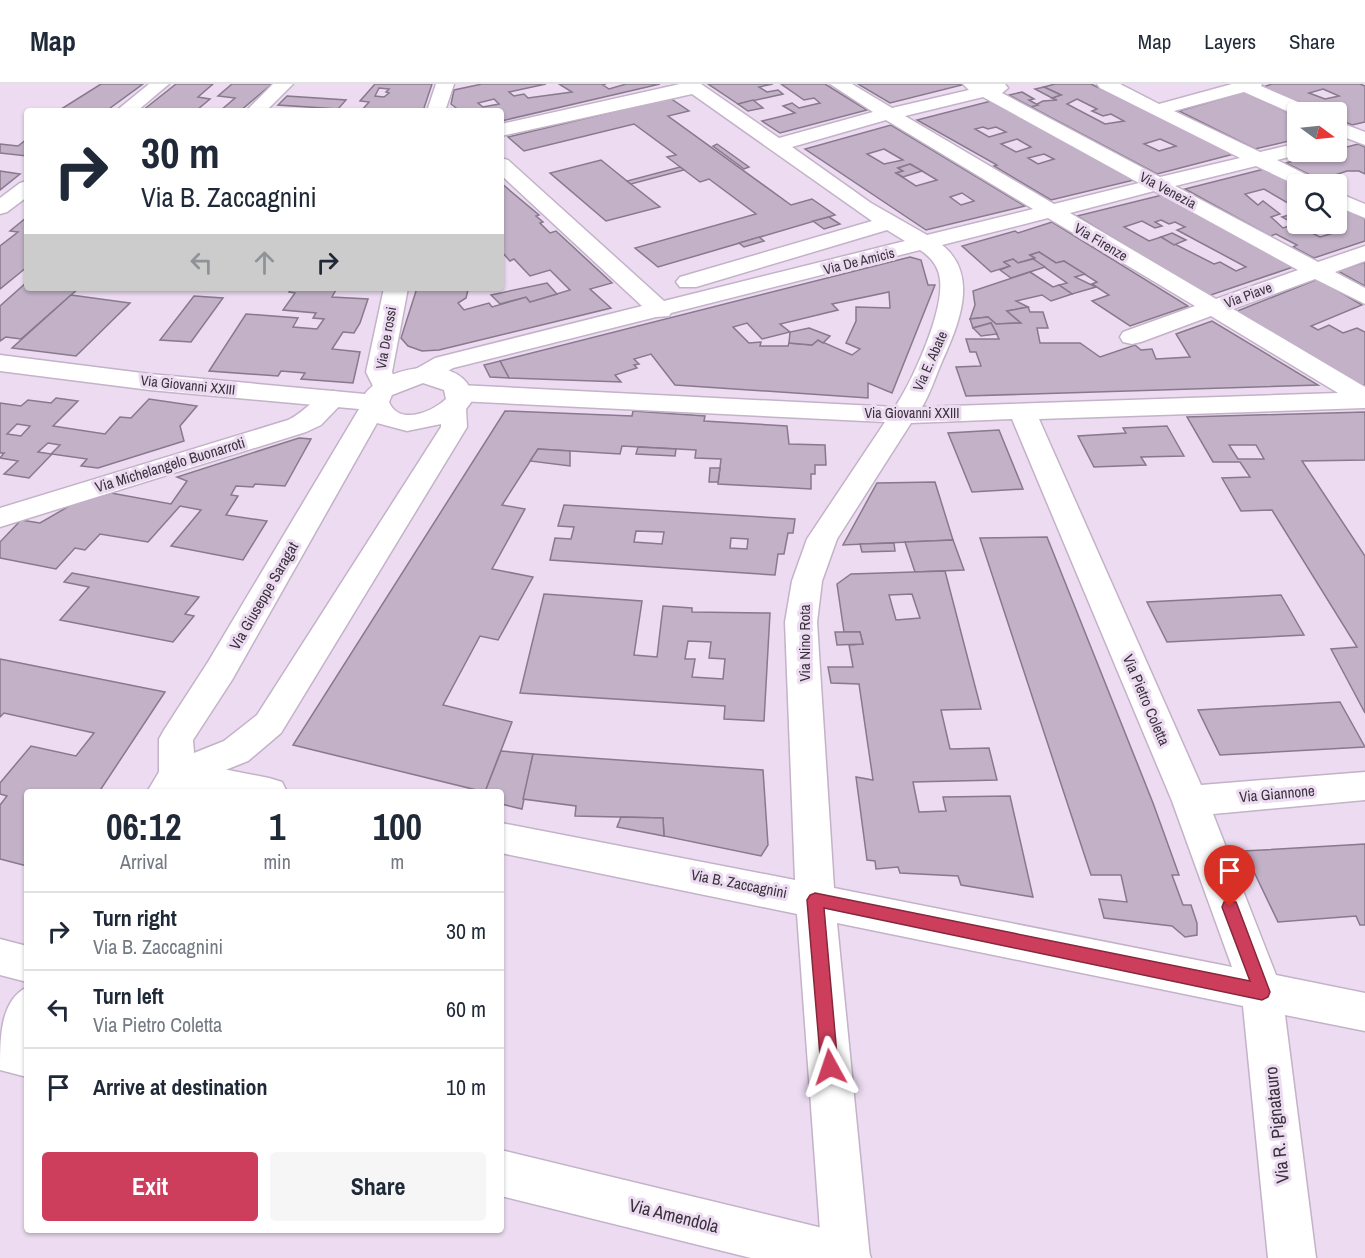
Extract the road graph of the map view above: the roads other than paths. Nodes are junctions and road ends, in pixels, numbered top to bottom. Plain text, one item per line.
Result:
1 (160, 84) edge
2 (284, 84) edge
3 (839, 84) edge
4 (1017, 84) edge
5 (1106, 84) edge
6 (449, 85) edge
7 (1250, 85) edge
8 (692, 86) edge
9 (979, 88) edge
10 (1287, 103) edge
11 (129, 108) edge
12 (258, 108) edge
13 (438, 108) edge
14 (1157, 110) junction
15 (888, 114) junction
16 (504, 129) edge
17 (1347, 131) edge
18 (1362, 136) edge
19 (1347, 138) edge
20 (777, 145) junction
21 (1287, 152) edge
22 (1258, 159) junction
23 (504, 167) edge
24 (1289, 174) edge
25 (1157, 184) junction
26 (24, 189) edge
27 (1347, 203) edge
28 (0, 208) edge
29 (1051, 211) junction
30 (1365, 212) edge
31 (888, 223) junction
32 (926, 244) junction
33 (1365, 253) edge
34 (1317, 271) junction
35 (395, 291) edge
36 (643, 295) junction
37 (1365, 297) edge
38 (1212, 308) junction
39 (661, 311) junction
40 (1132, 337) dead end
41 (0, 363) edge
42 (423, 375) junction
43 (381, 395) junction
44 (333, 399) junction
45 (1365, 399) edge
46 (456, 401) junction
47 (1022, 411) junction
48 (905, 415) junction
49 (0, 518) edge
50 (171, 783) edge
51 (1365, 786) edge
52 (236, 789) edge
53 (1190, 801) junction
54 (504, 839) edge
55 (815, 900) junction
56 (0, 957) edge
57 (24, 963) edge
58 (1262, 992) junction
59 (24, 1011) edge
60 (1365, 1012) edge
61 (0, 1049) edge
62 (24, 1056) edge
63 (504, 1174) edge
64 (846, 1258) edge
65 (1292, 1258) edge

1 - 11 street
2 - 12 street
3 - 15 street, Via Firenze
4 - 9 street
5 - 14 street
6 - 13 street
7 - 10 street
7 - 14 street
8 - 16 street
8 - 20 street, Via E. Abate
9 - 15 street
9 - 25 street, Via Venezia
14 - 22 street
15 - 20 street
15 - 29 street, Via Firenze
17 - 18 street
18 - 19 street
20 - 31 street, Via E. Abate
21 - 22 street, Via De Amicis
22 - 24 street
22 - 25 street, Via De Amicis
23 - 36 street
25 - 29 street, Via De Amicis
25 - 34 street, Via Venezia
26 - 28 street
27 - 30 street
29 - 32 street, Via De Amicis
29 - 38 street, Via Firenze
31 - 32 street, Via E. Abate
31 - 36 street
32 - 39 street, Via De Amicis
32 - 48 street, Via E. Abate
33 - 34 street, Via Piave
34 - 37 street, Via Venezia
34 - 38 street, Via Piave
35 - 43 street, Via De rossi
36 - 39 street
38 - 40 street, Via Piave
38 - 45 street, Via Firenze
39 - 42 street, Via De Amicis
41 - 44 street, Via Giovanni XXIII
42 - 43 street, Via Giovanni XXIII
42 - 46 street
43 - 44 street, Via Giovanni XXIII
43 - 46 street, Via Giovanni XXIII
43 - 50 street, Via Giuseppe Saragat
44 - 49 street, Via Michelangelo Buonarroti
45 - 47 street, Via Giovanni XXIII
46 - 48 street, Via Giovanni XXIII
46 - 50 street
47 - 48 street, Via Giovanni XXIII
47 - 53 street, Via Pietro Coletta
48 - 55 street, Via Nino Rota
50 - 52 street
51 - 53 street, Via Giannone
53 - 58 street, Via Pietro Coletta
54 - 55 street, Via B. Zaccagnini
55 - 58 street, Via B. Zaccagnini
55 - 64 street, Via Nino Rota
56 - 57 street
58 - 60 street, Via B. Zaccagnini
58 - 65 street, Via R. Pignatauro
59 - 61 street
61 - 62 street
63 - 64 street, Via Amendola

